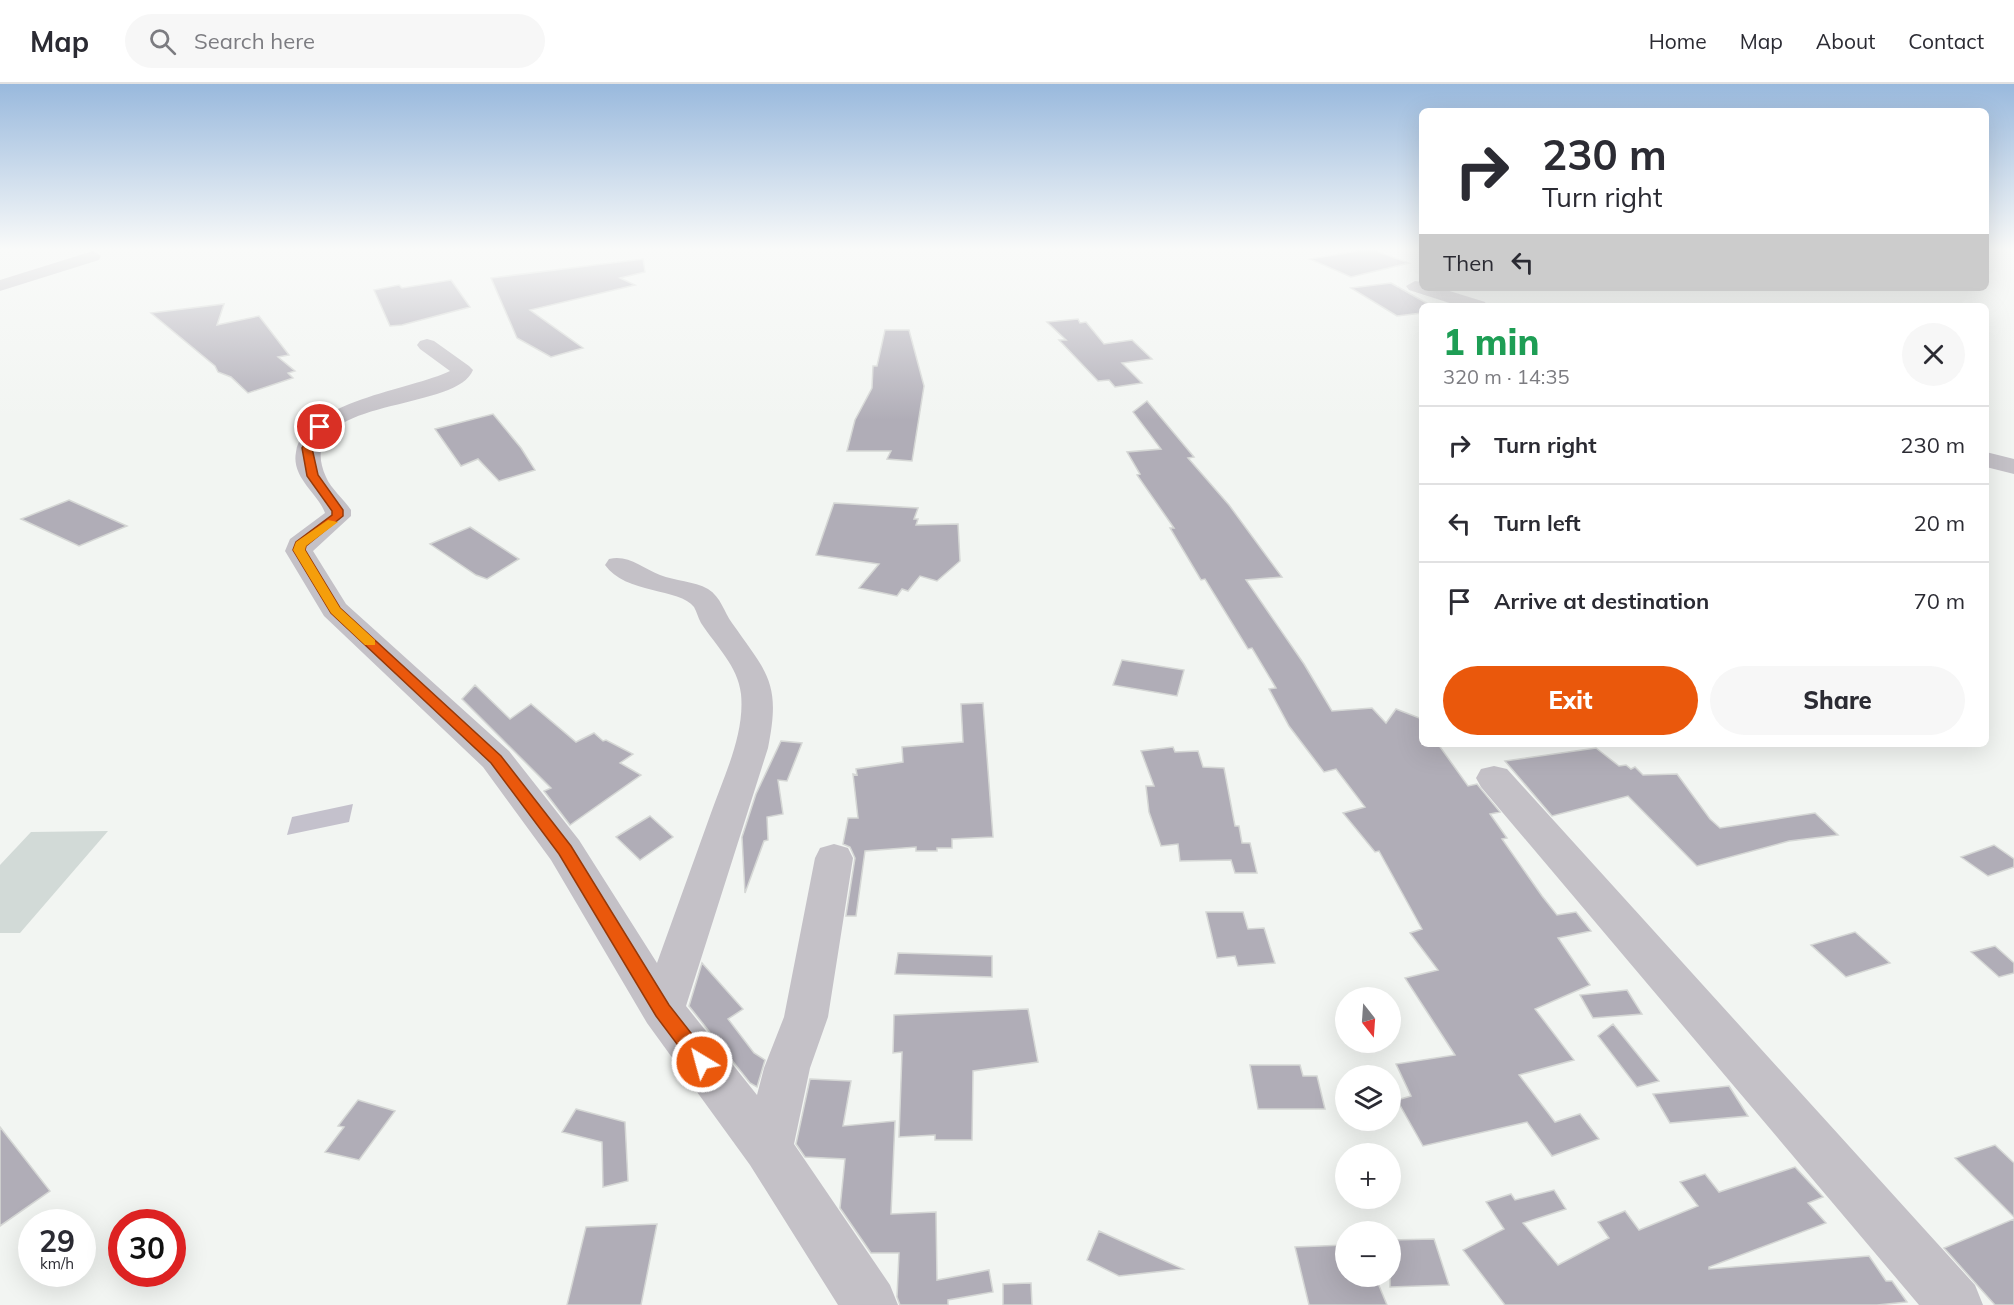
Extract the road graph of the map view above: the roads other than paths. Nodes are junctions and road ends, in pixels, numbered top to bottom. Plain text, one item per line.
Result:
1 (427, 345) dead end
2 (1989, 460) edge
3 (2014, 467) edge
4 (619, 565) dead end
5 (1494, 778) dead end
6 (834, 858) dead end
7 (663, 1010) junction
8 (768, 1148) junction
9 (870, 1305) edge
10 (1955, 1305) edge

1 - 7 street
2 - 3 street
4 - 7 street
5 - 10 street
6 - 8 street
7 - 8 street
8 - 9 street

